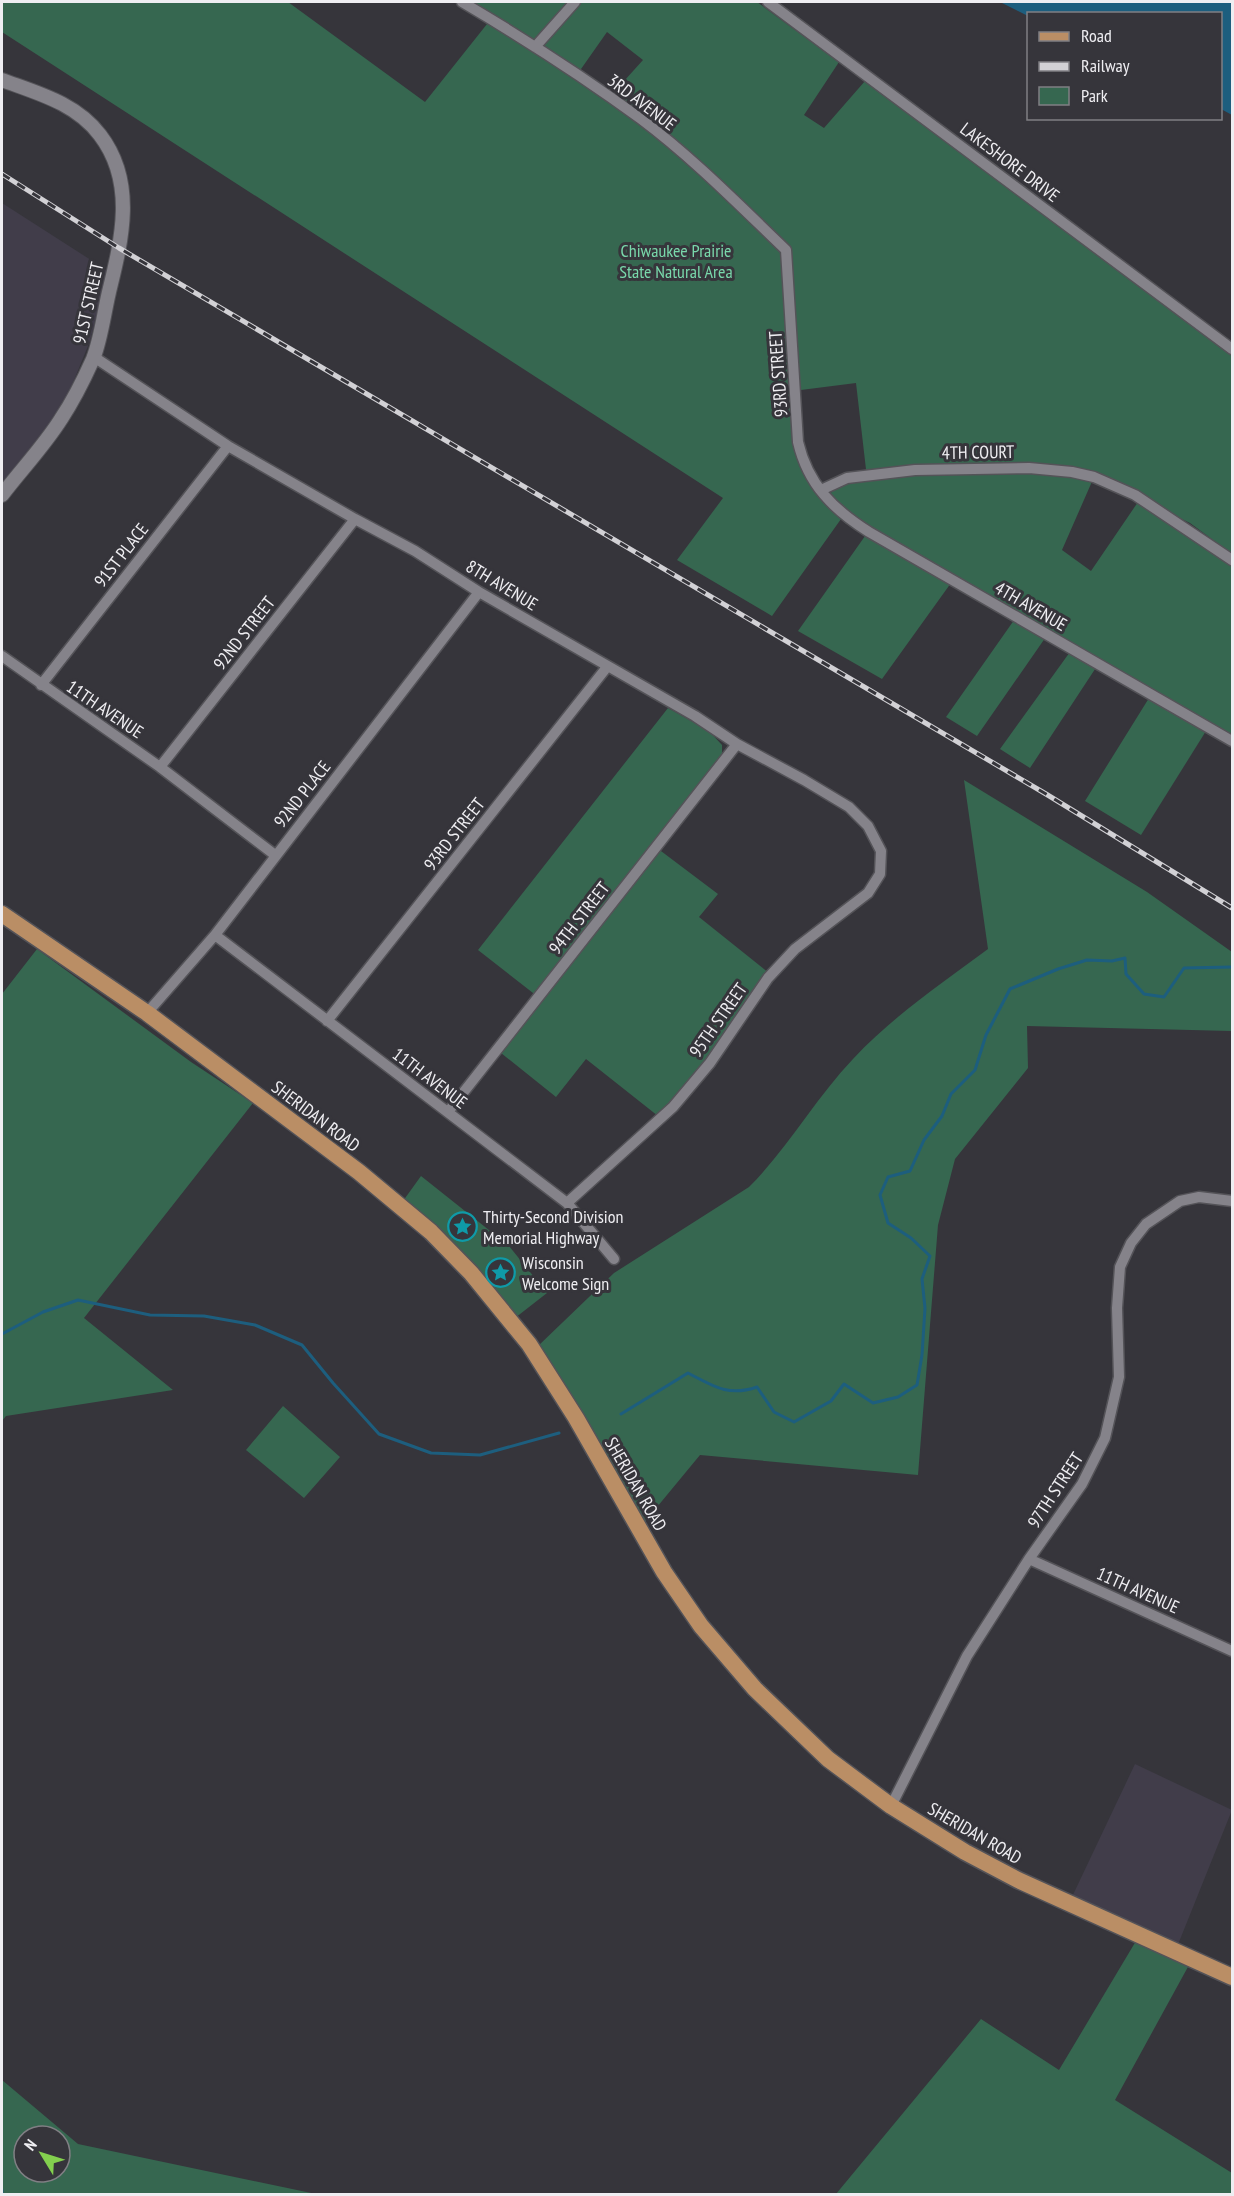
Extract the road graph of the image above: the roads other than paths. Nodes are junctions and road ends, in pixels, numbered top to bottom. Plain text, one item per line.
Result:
1 (462, 2) edge
2 (575, 2) edge
3 (768, 2) edge
4 (535, 47) junction
5 (2, 80) edge
6 (786, 250) joint
7 (1233, 349) edge
8 (93, 357) junction
9 (228, 446) junction
10 (821, 490) junction
11 (2, 495) edge
12 (355, 519) junction
13 (1233, 560) edge
14 (479, 592) junction
15 (2, 656) edge
16 (607, 667) junction
17 (41, 685) junction
18 (1233, 741) edge
19 (737, 744) junction
20 (160, 766) junction
21 (881, 851) joint
22 (275, 855) junction
23 (2, 902) edge
24 (2, 914) edge
25 (215, 935) junction
26 (50, 947) junction
27 (147, 1013) junction
28 (327, 1021) junction
29 (448, 1112) junction
30 (1233, 1201) edge
31 (567, 1203) junction
32 (614, 1259) dead end
33 (1029, 1559) junction
34 (1233, 1651) edge
35 (891, 1806) junction
36 (1233, 1977) edge

1 - 4 street, 3RD AVENUE
2 - 4 street
3 - 7 street, LAKESHORE DRIVE
4 - 6 street, 3RD AVENUE
5 - 8 street, 91ST STREET
6 - 10 street, 93RD STREET
8 - 9 street, 8TH AVENUE
8 - 11 street, 91ST STREET
9 - 12 street, 8TH AVENUE
9 - 17 street, 91ST PLACE
10 - 13 street, 4TH COURT
10 - 18 street, 4TH AVENUE
12 - 14 street, 8TH AVENUE
12 - 20 street, 92ND STREET
14 - 16 street, 8TH AVENUE
14 - 22 street, 92ND PLACE
15 - 17 street, 11TH AVENUE
16 - 19 street, 8TH AVENUE
16 - 28 street, 93RD STREET
17 - 20 street, 11TH AVENUE
19 - 21 street, 8TH AVENUE
19 - 29 street, 94TH STREET
20 - 22 street, 11TH AVENUE
21 - 31 street, 95TH STREET
22 - 25 street, 92ND PLACE
23 - 26 main road, SHERIDAN ROAD
24 - 26 main road, SHERIDAN ROAD
25 - 27 street, 92ND PLACE
25 - 28 street, 11TH AVENUE
26 - 27 main road, SHERIDAN ROAD
27 - 35 main road, SHERIDAN ROAD
28 - 29 street, 11TH AVENUE
29 - 31 street, 11TH AVENUE
30 - 33 street, 97TH STREET
31 - 32 street, 11TH AVENUE
33 - 34 street, 11TH AVENUE
33 - 35 street, 97TH STREET
35 - 36 main road, SHERIDAN ROAD

